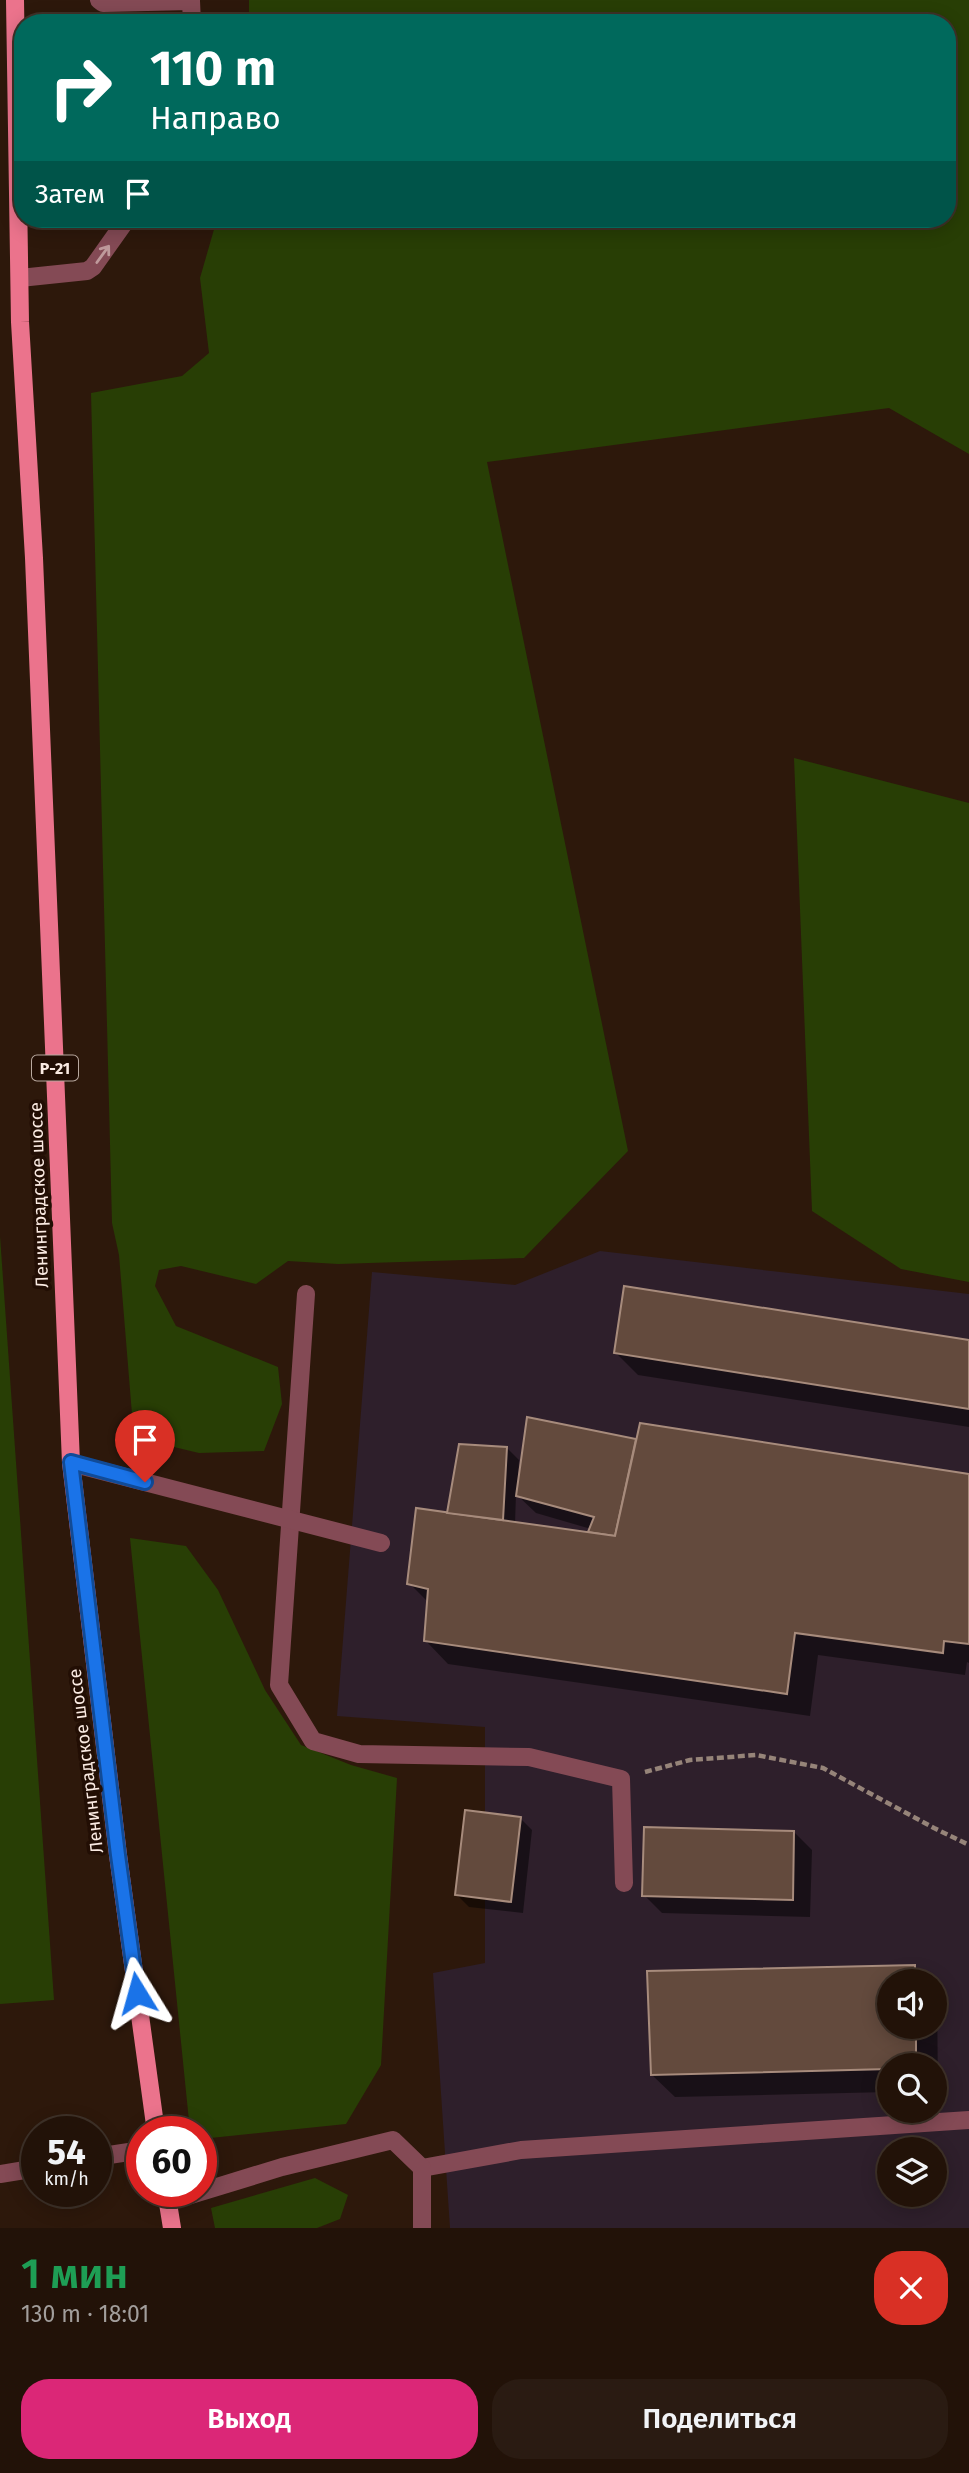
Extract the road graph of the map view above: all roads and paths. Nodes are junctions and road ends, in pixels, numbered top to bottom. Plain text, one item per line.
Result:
1 (99, 0) edge
2 (192, 14) edge
3 (19, 228) edge
4 (121, 228) edge
5 (20, 278) junction
6 (306, 1294) dead end
7 (71, 1462) junction
8 (291, 1520) junction
9 (381, 1543) dead end
10 (621, 1779) junction
11 (969, 1845) edge
12 (624, 1884) dead end
13 (154, 2116) edge
14 (969, 2120) edge
15 (422, 2168) junction
16 (21, 2171) edge
17 (0, 2174) edge
18 (217, 2183) edge
19 (169, 2207) edge
20 (172, 2228) edge
21 (422, 2228) edge

1 - 2 street
3 - 5 main road, Ленинградское шоссе / Р-21
5 -> 4 street
5 - 7 main road, Ленинградское шоссе / Р-21
6 - 8 street
7 - 8 street
7 - 13 main road, Ленинградское шоссе / Р-21
8 - 9 street
8 - 10 street
10 - 11 path
10 - 12 street
14 - 15 street
15 - 18 street
15 - 21 street
16 - 17 street
19 - 20 main road

